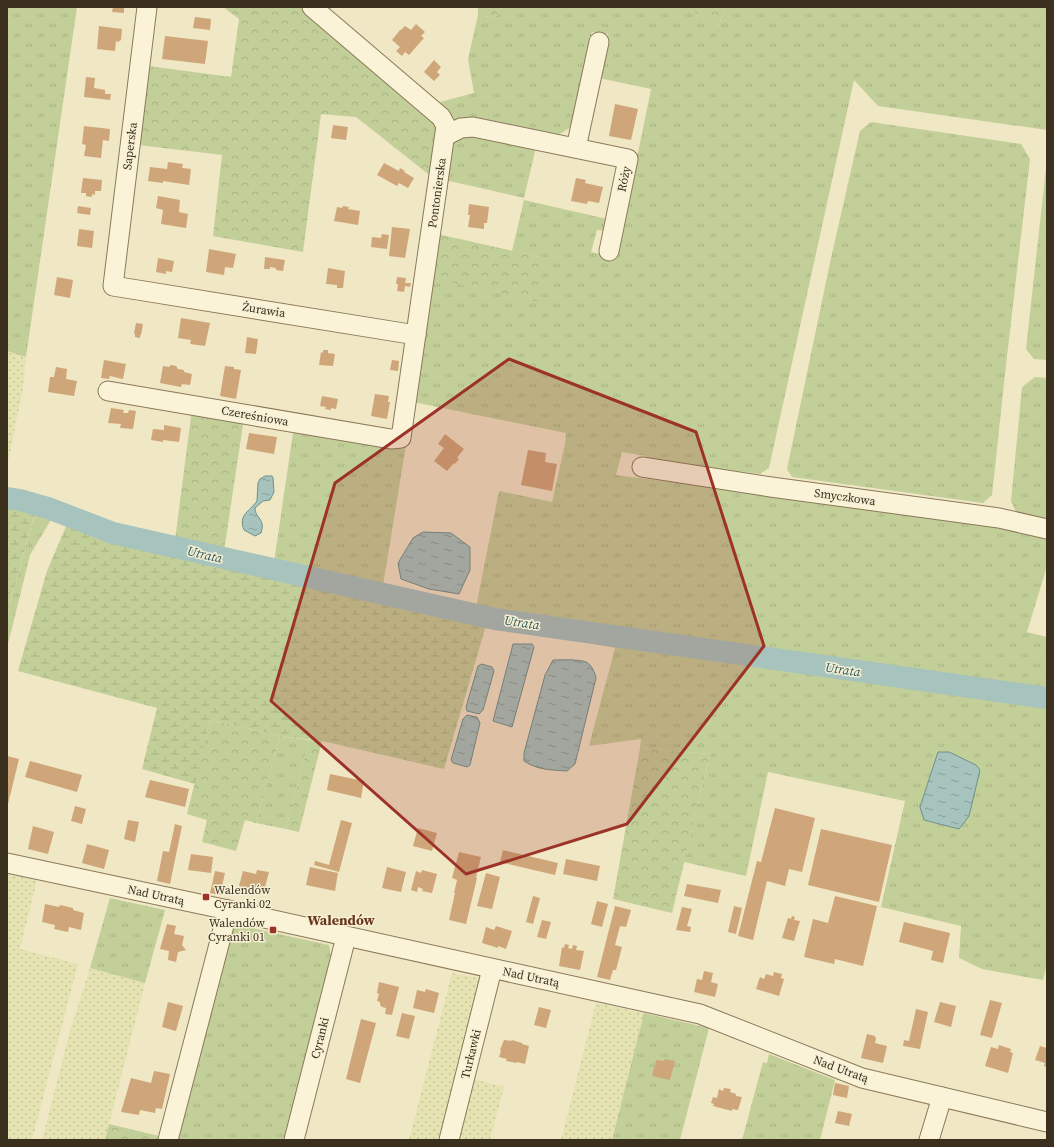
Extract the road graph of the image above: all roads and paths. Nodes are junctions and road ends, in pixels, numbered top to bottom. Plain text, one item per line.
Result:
1 (147, 7) edge
2 (312, 7) edge
3 (599, 42) dead end
4 (445, 136) junction
5 (576, 148) junction
6 (609, 251) dead end
7 (113, 286) joint
8 (416, 335) junction
9 (108, 391) dead end
10 (401, 438) joint
11 (642, 467) dead end
12 (1047, 529) edge
13 (7, 863) edge
14 (228, 910) junction
15 (346, 937) junction
16 (492, 969) junction
17 (942, 1097) junction
18 (1047, 1122) edge
19 (168, 1140) edge
20 (294, 1140) edge
21 (449, 1140) edge
22 (929, 1140) edge

1 - 7 street, Saperska
2 - 4 street, Pontonierska
3 - 5 street
4 - 5 street, Róży
4 - 8 street, Pontonierska
5 - 6 street, Róży
7 - 8 street, Żurawia
8 - 10 street, Pontonierska
9 - 10 street, Czereśniowa
11 - 12 street, Smyczkowa
13 - 14 street, Nad Utratą
14 - 15 street, Nad Utratą
14 - 19 street
15 - 16 street, Nad Utratą
15 - 20 street, Cyranki
16 - 17 street, Nad Utratą
16 - 21 street, Turkawki
17 - 18 street, Nad Utratą
17 - 22 street

